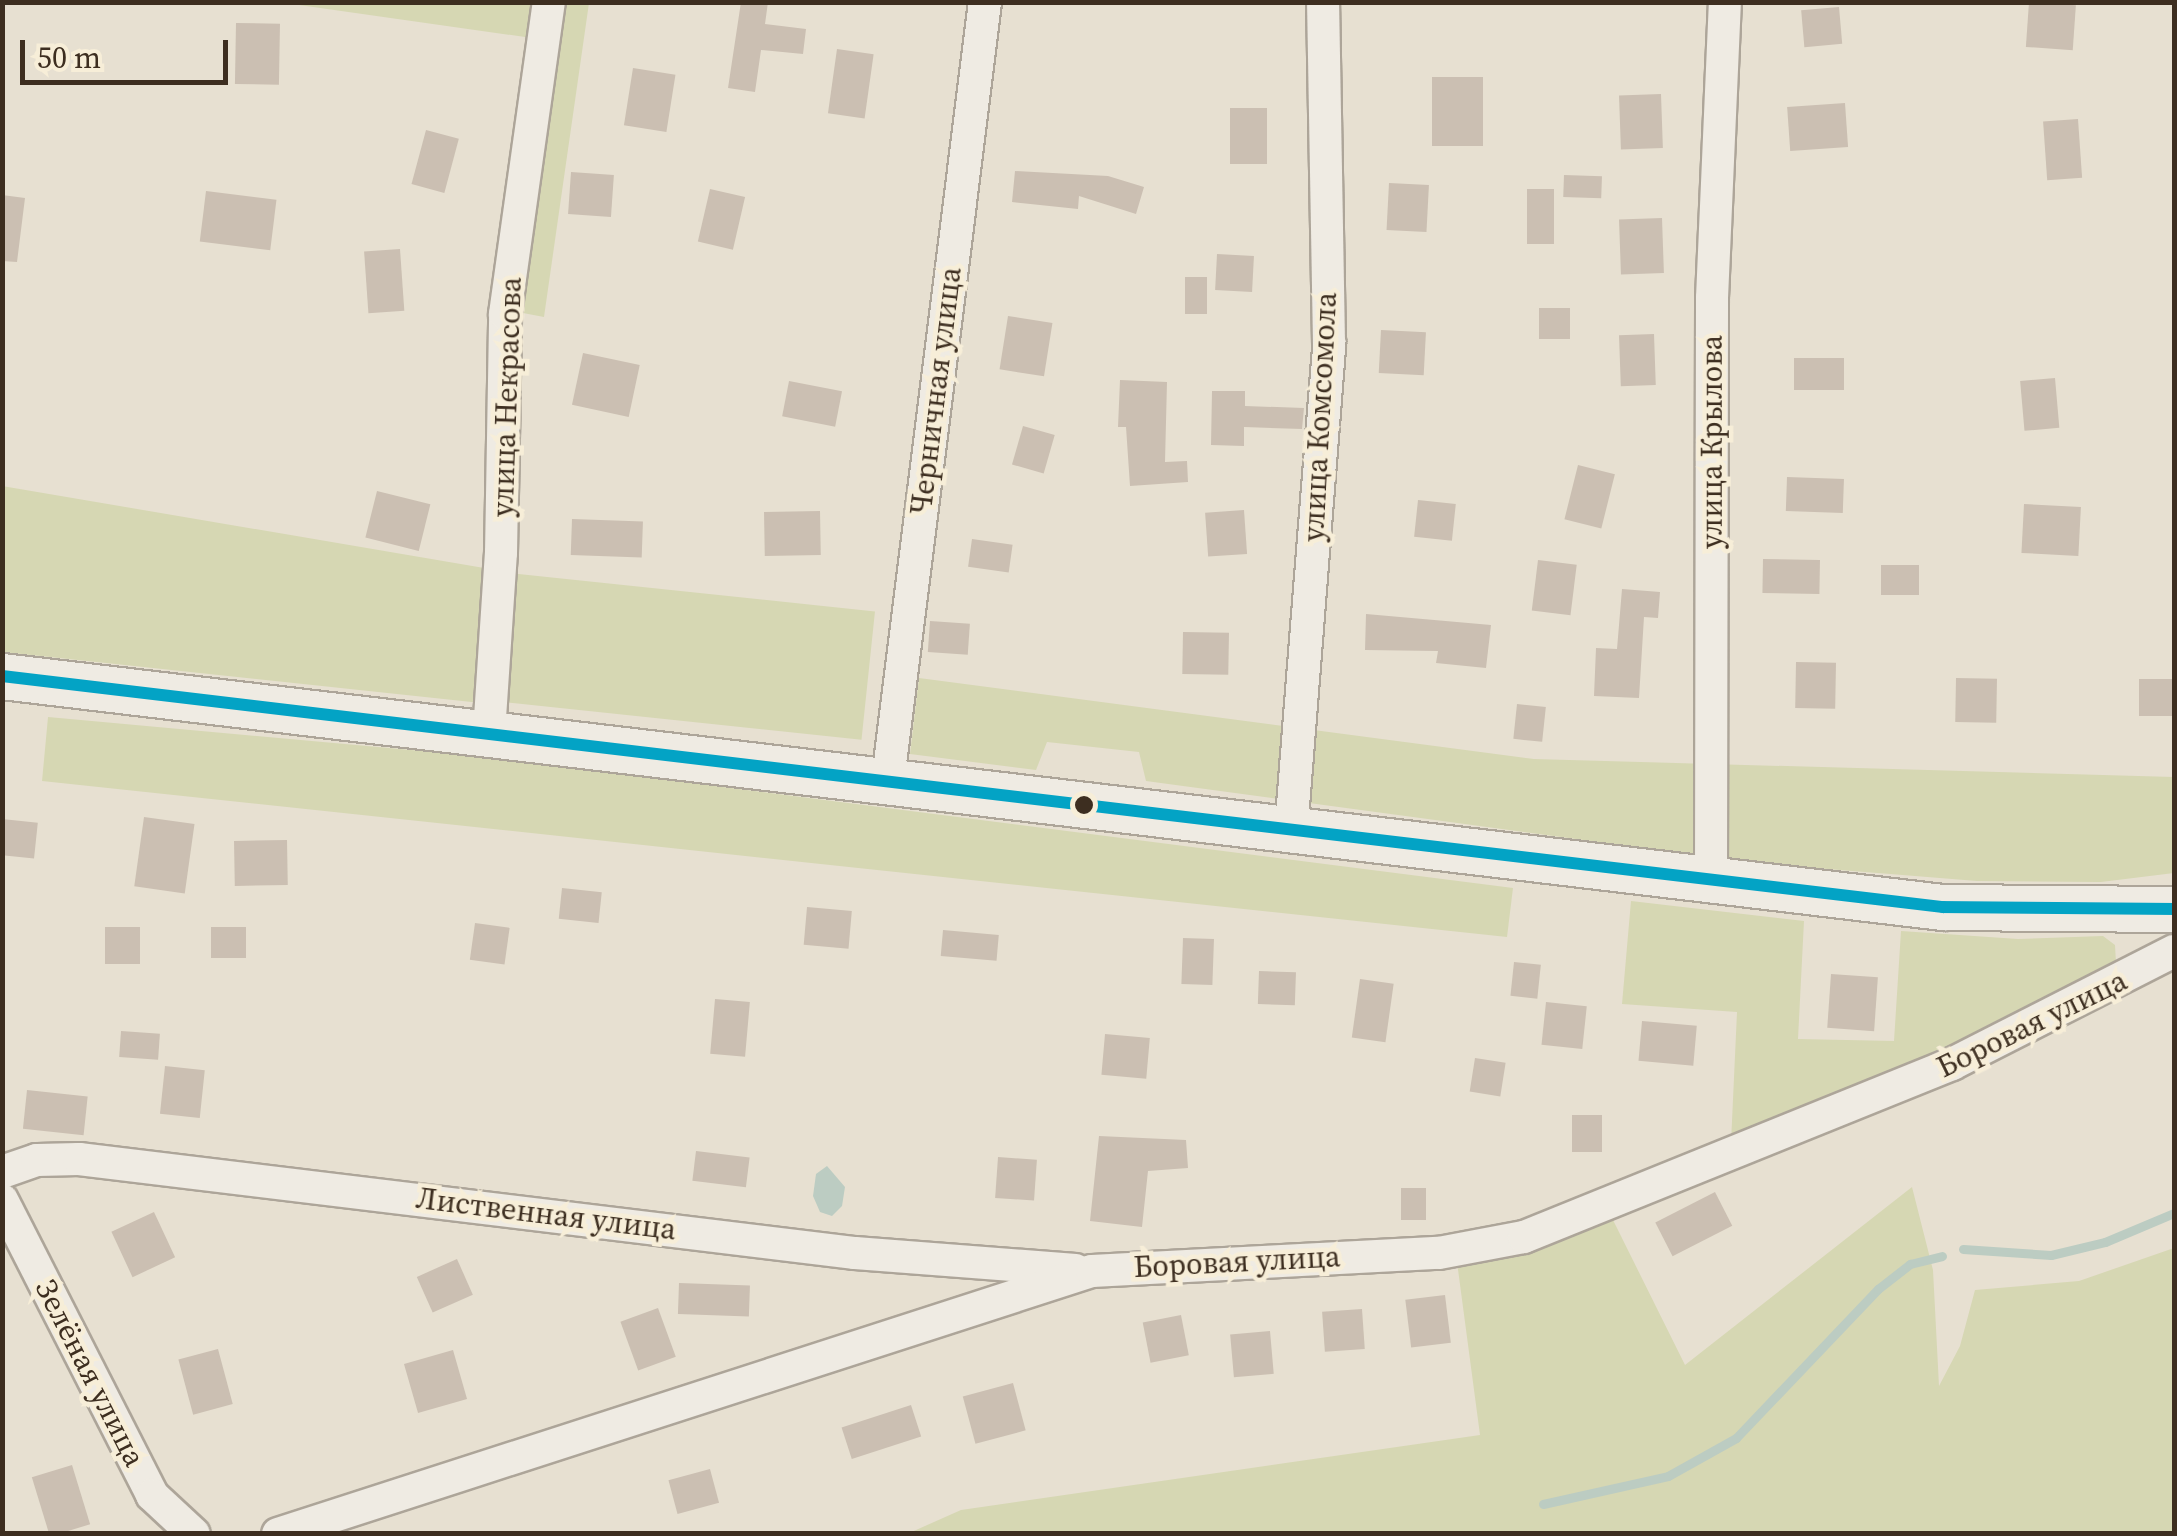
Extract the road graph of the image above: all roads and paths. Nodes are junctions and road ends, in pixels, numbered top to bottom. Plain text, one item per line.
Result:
1 (549, 2) edge
2 (985, 2) edge
3 (1323, 2) edge
4 (1724, 2) edge
5 (2, 676) edge
6 (488, 733) junction
7 (888, 779) junction
8 (1292, 831) junction
9 (1711, 882) junction
10 (2174, 910) edge
11 (2174, 951) edge
12 (2, 1172) edge
13 (2, 1200) edge
14 (1092, 1272) junction
15 (194, 1534) edge
16 (278, 1534) edge

1 - 6 street, улица Некрасова
2 - 7 street, Черничная улица
3 - 8 street, улица Комсомола
4 - 9 street, улица Крылова
5 - 6 main road
6 - 7 main road
7 - 8 main road
8 - 9 main road
9 - 10 main road
11 - 14 street, Боровая улица
12 - 14 street, Лиственная улица
13 - 15 street, Зелёная улица
14 - 16 street, Боровая улица

